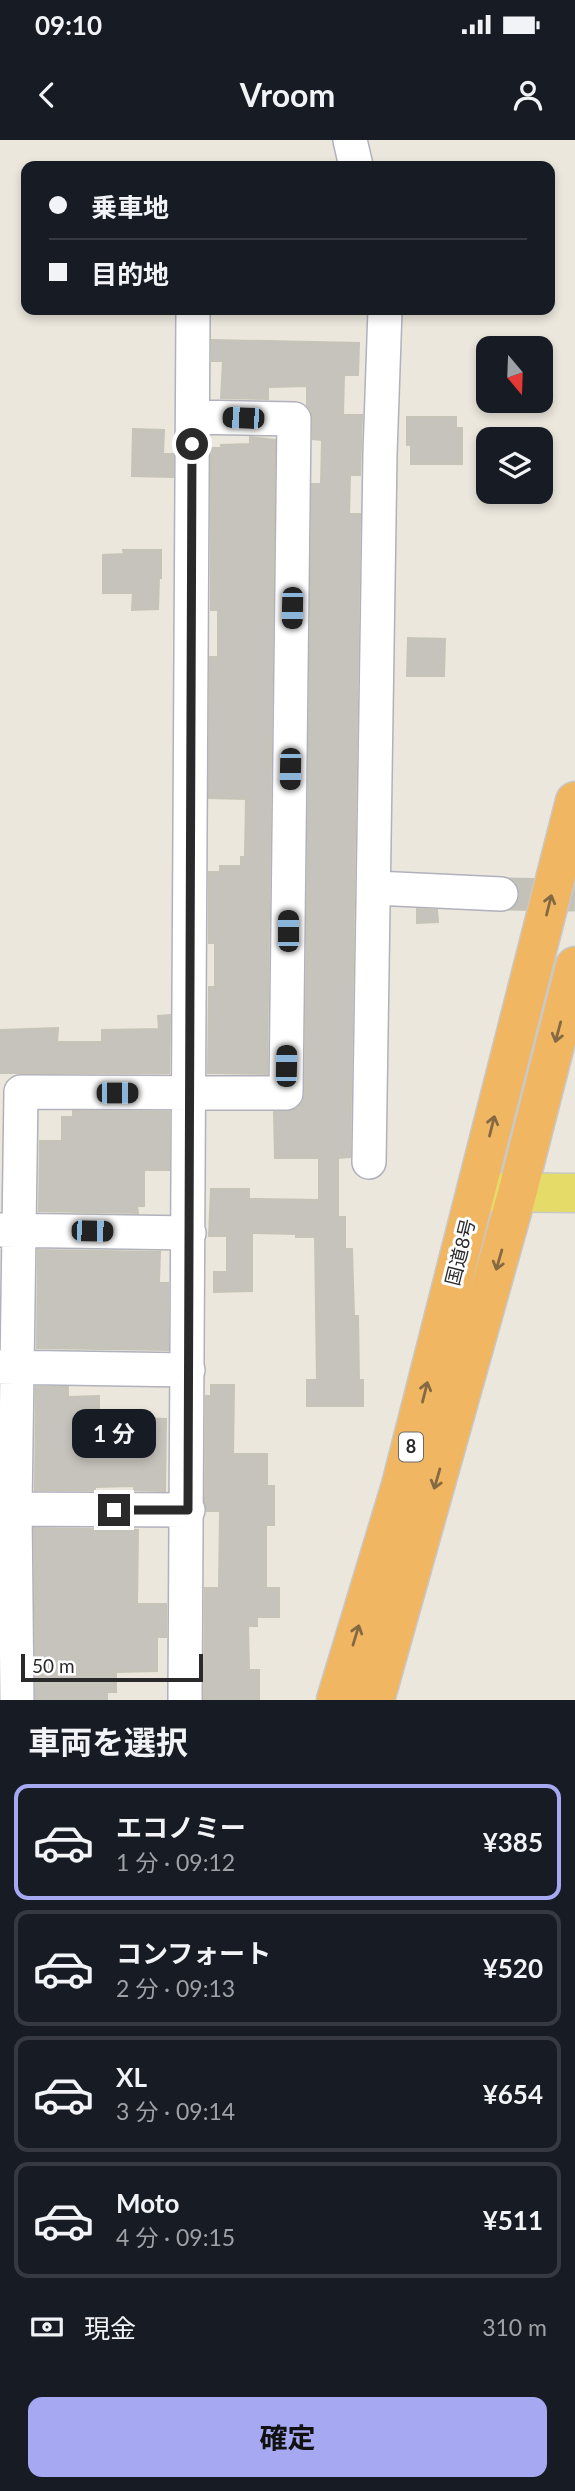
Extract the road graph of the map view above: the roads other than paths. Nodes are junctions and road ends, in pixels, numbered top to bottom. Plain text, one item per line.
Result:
1 (350, 140) edge
2 (355, 161) edge
3 (193, 315) edge
4 (384, 315) edge
5 (193, 417) junction
6 (575, 801) edge
7 (375, 888) junction
8 (501, 894) tunnel mouth
9 (575, 966) edge
10 (190, 1093) junction
11 (369, 1161) dead end
12 (476, 1192) junction
13 (575, 1193) edge
14 (517, 1194) junction
15 (9, 1230) edge
16 (189, 1233) junction
17 (8, 1367) edge
18 (188, 1370) junction
19 (8, 1509) edge
20 (188, 1510) junction
21 (8, 1644) edge
22 (17, 1700) edge
23 (185, 1700) edge
24 (336, 1700) edge
25 (376, 1700) edge

1 - 2 street
3 - 5 street
4 - 7 street
5 - 10 street
5 - 10 street
12 -> 6 highway, 国道8号 / 8
7 - 8 street
7 - 11 street
9 -> 14 highway, 国道8号 / 8
10 - 15 street
10 - 16 street
12 - 14 main road
24 -> 12 highway, 国道8号 / 8
13 - 14 main road
14 -> 25 highway, 国道8号 / 8
15 - 16 street
15 - 17 street
16 - 18 street
17 - 18 street
17 - 19 street
18 - 20 street
19 - 20 street
19 - 21 street
20 - 23 street
21 - 22 street

